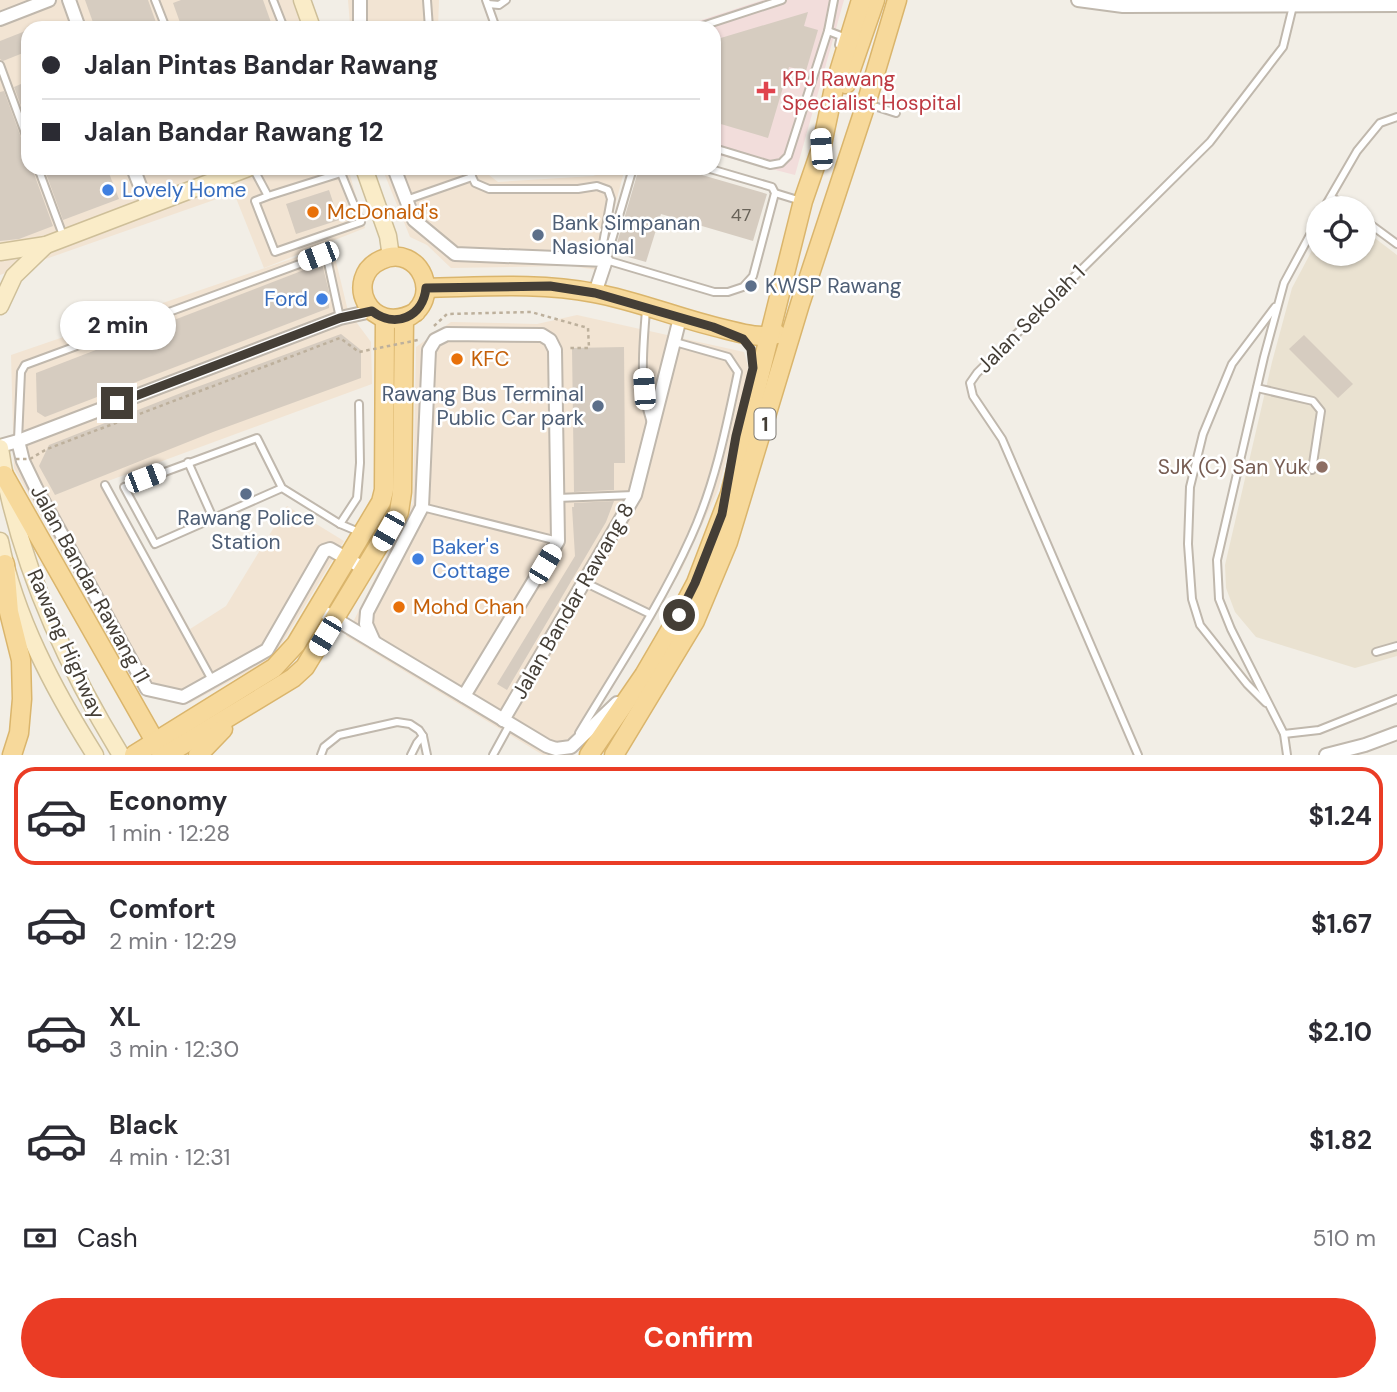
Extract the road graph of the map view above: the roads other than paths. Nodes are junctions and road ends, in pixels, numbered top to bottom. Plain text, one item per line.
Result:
1 (49, 0) edge
2 (69, 0) edge
3 (155, 0) edge
4 (273, 0) edge
5 (302, 0) edge
6 (359, 0) edge
7 (428, 0) edge
8 (506, 0) edge
9 (782, 0) edge
10 (834, 0) edge
11 (861, 0) edge
12 (875, 0) edge
13 (897, 0) edge
14 (1078, 0) edge
15 (487, 2) edge
16 (1203, 3) edge
17 (1293, 5) junction
18 (1397, 5) edge
19 (0, 19) edge
20 (76, 21) edge
21 (163, 21) edge
22 (281, 21) edge
23 (310, 21) edge
24 (359, 21) edge
25 (429, 21) edge
26 (494, 21) edge
27 (718, 21) edge
28 (828, 31) junction
29 (0, 65) edge
30 (866, 104) junction
31 (896, 113) dead end
32 (1397, 117) edge
33 (21, 122) edge
34 (821, 149) junction
35 (721, 150) edge
36 (721, 172) edge
37 (41, 175) edge
38 (136, 175) edge
39 (217, 175) edge
40 (254, 175) edge
41 (335, 175) edge
42 (342, 175) edge
43 (366, 175) edge
44 (397, 175) edge
45 (631, 175) edge
46 (472, 177) joint
47 (775, 193) junction
48 (1332, 196) edge
49 (268, 197) junction
50 (406, 200) junction
51 (803, 201) junction
52 (148, 206) junction
53 (1376, 229) edge
54 (64, 238) junction
55 (1306, 242) edge
56 (1397, 244) edge
57 (46, 245) junction
58 (0, 252) edge
59 (391, 257) junction
60 (603, 260) junction
61 (426, 288) junction
62 (595, 293) junction
63 (1279, 302) junction
64 (800, 304) junction
65 (0, 306) edge
66 (646, 307) junction
67 (378, 315) junction
68 (410, 315) junction
69 (340, 318) junction
70 (680, 318) junction
71 (713, 327) junction
72 (768, 337) junction
73 (675, 342) junction
74 (1257, 388) junction
75 (359, 404) dead end
76 (653, 429) junction
77 (18, 441) junction
78 (0, 447) edge
79 (188, 462) junction
80 (1312, 470) dead end
81 (4, 475) junction
82 (105, 485) dead end
83 (282, 488) junction
84 (635, 495) junction
85 (557, 498) junction
86 (422, 507) junction
87 (722, 514) junction
88 (213, 518) junction
89 (340, 524) junction
90 (361, 534) junction
91 (0, 541) edge
92 (558, 541) junction
93 (346, 558) junction
94 (5, 564) junction
95 (365, 569) junction
96 (584, 582) junction
97 (317, 608) junction
98 (650, 614) junction
99 (335, 619) junction
100 (374, 642) junction
101 (1397, 646) edge
102 (1376, 652) dead end
103 (644, 675) junction
104 (212, 680) junction
105 (464, 696) junction
106 (1397, 699) edge
107 (246, 707) junction
108 (139, 709) junction
109 (1272, 710) junction
110 (200, 712) junction
111 (506, 722) junction
112 (1397, 733) edge
113 (1284, 734) junction
114 (423, 736) junction
115 (571, 747) junction
116 (152, 751) edge
117 (12, 755) edge
118 (95, 755) edge
119 (121, 755) edge
120 (198, 755) edge
121 (321, 755) edge
122 (411, 755) edge
123 (427, 755) edge
124 (493, 755) edge
125 (589, 755) edge
126 (614, 755) edge
127 (1138, 755) edge
128 (1287, 755) edge
129 (1326, 755) edge

1 - 19 street
2 - 20 street
3 - 21 lane
4 - 22 lane
5 - 23 street
6 - 24 street
7 - 25 lane
8 - 15 lane
9 - 27 lane
10 - 28 lane
11 - 34 main road, 1
12 - 34 main road
13 - 30 main road, 1
14 - 16 street
15 - 26 lane
16 - 17 street
17 - 18 street
17 - 127 lane, Jalan Sekolah 1
28 - 34 lane
28 - 35 lane
29 - 33 lane
30 - 31 lane
30 - 64 main road, 1
32 - 48 lane
34 - 51 main road, 1
36 - 47 lane
37 - 54 lane
38 - 52 street
39 - 52 street
40 - 49 lane
41 - 49 lane
42 - 49 lane
43 - 59 street
44 - 50 street
45 - 60 lane
46 - 50 lane
46 - 60 lane
47 - 51 lane
47 - 60 lane
50 - 60 street
51 - 72 main road, 1
52 - 54 street
53 - 56 lane
54 - 57 street
55 - 63 lane
57 - 58 street
57 - 65 street
59 - 61 main road
59 - 67 main road
60 - 62 street
61 - 62 main road
61 - 68 main road
62 - 66 main road
63 - 74 lane
63 - 109 lane
64 - 72 main road
64 - 126 main road, 1
66 - 70 main road
66 - 76 lane
67 - 68 main road
67 - 69 street
67 - 90 main road
68 - 95 main road
69 - 77 street
69 - 77 lane
70 - 71 main road
70 - 73 street, Jalan Bandar Rawang 8
71 - 72 main road
71 - 87 main road
72 - 87 main road, 1
73 - 76 street, Jalan Bandar Rawang 8
73 - 98 lane
74 - 80 lane
74 - 109 lane
75 - 89 lane
76 - 84 street, Jalan Bandar Rawang 8
77 - 78 street
77 - 104 street, Jalan Bandar Rawang 11
78 - 81 street, Rawang Highway
79 - 83 lane
79 - 88 lane
79 - 88 lane
81 - 108 main road
81 - 119 street, Rawang Highway
82 - 104 lane
83 - 88 lane
83 - 89 lane
84 - 85 lane
84 - 96 street, Jalan Bandar Rawang 8
85 - 86 street
85 - 92 street
86 - 92 lane
86 - 100 street
87 - 103 main road, 1
89 - 90 lane
90 - 93 main road
91 - 94 street, Rawang Highway
92 - 105 street
93 - 95 street
93 - 97 main road
93 - 104 street, Jalan Bandar Rawang 11
94 - 117 main road
94 - 118 street, Rawang Highway
95 - 99 main road
96 - 98 lane
96 - 111 street, Jalan Bandar Rawang 8
97 - 99 street
97 - 110 main road
98 - 115 lane
99 - 100 street
99 - 107 main road
100 - 105 street
101 - 102 lane
103 - 115 street
103 - 125 main road, 1
105 - 111 street
106 - 113 lane
107 - 116 main road
107 - 120 main road
108 - 110 main road
108 - 116 main road
109 - 113 lane
110 - 116 main road
111 - 115 street
111 - 124 lane
112 - 129 street
113 - 128 lane
114 - 121 lane
114 - 122 lane
114 - 123 lane

